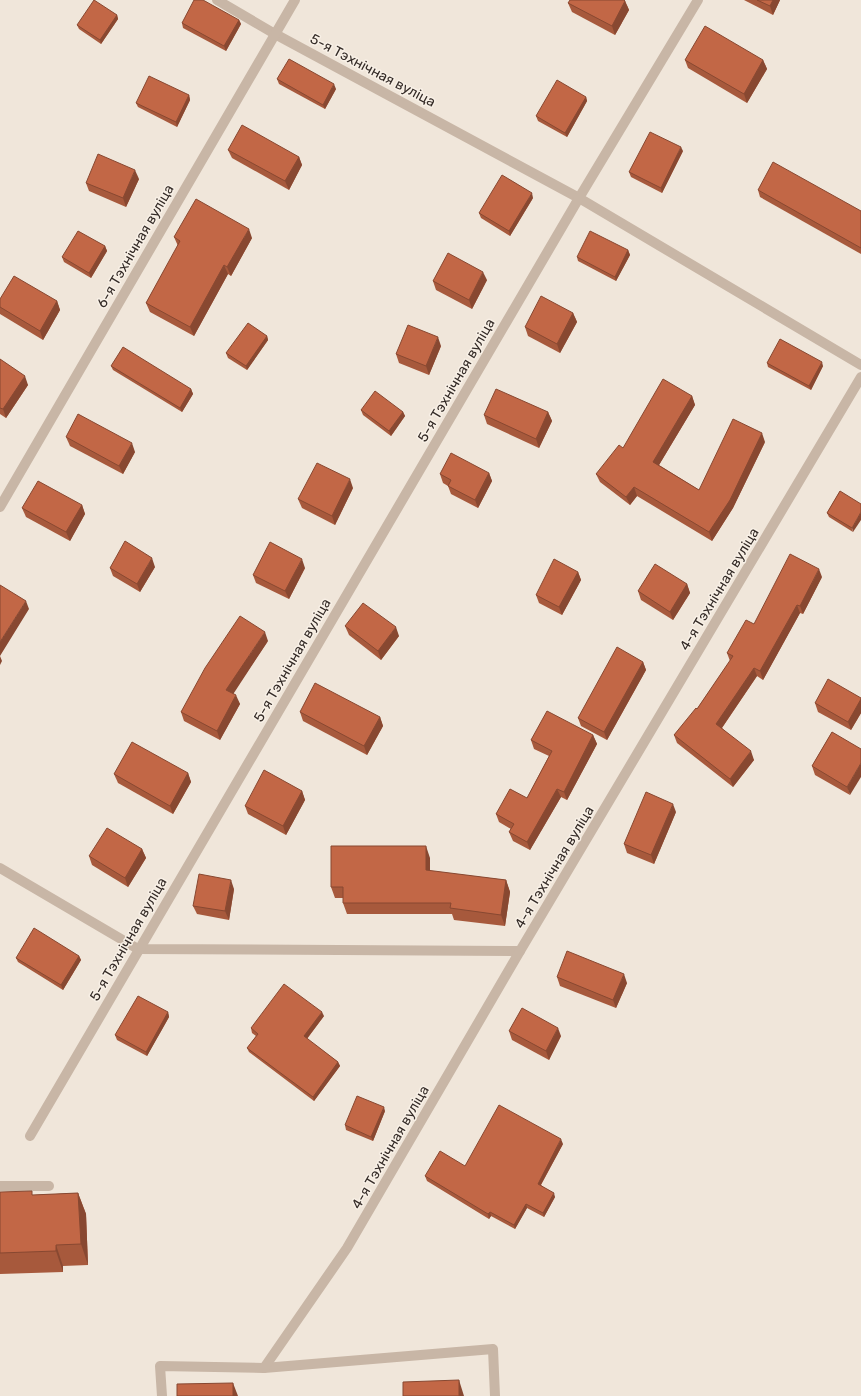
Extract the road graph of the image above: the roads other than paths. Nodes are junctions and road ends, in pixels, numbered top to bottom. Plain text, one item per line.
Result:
1 (218, 0) edge
2 (295, 0) edge
3 (698, 0) edge
4 (276, 34) junction
5 (579, 198) junction
6 (861, 365) edge
7 (861, 377) edge
8 (0, 507) edge
9 (0, 868) edge
10 (138, 949) junction
11 (520, 951) junction
12 (30, 1136) dead end
13 (0, 1186) edge
14 (49, 1186) dead end
15 (264, 1368) junction
16 (162, 1396) edge
17 (495, 1396) edge

1 - 4 street, 5-я Тэхнічная вуліца
2 - 4 street, 6-я Тэхнічная вуліца
3 - 5 street, 5-я Тэхнічная вуліца
4 - 5 street, 5-я Тэхнічная вуліца
4 - 8 street, 6-я Тэхнічная вуліца
5 - 6 street, 5-я Тэхнічная вуліца
5 - 10 street, 5-я Тэхнічная вуліца
7 - 11 street, 4-я Тэхнічная вуліца
9 - 10 street
10 - 11 street
10 - 12 street, 5-я Тэхнічная вуліца
11 - 15 street, 4-я Тэхнічная вуліца
13 - 14 street
15 - 16 street
15 - 17 street

